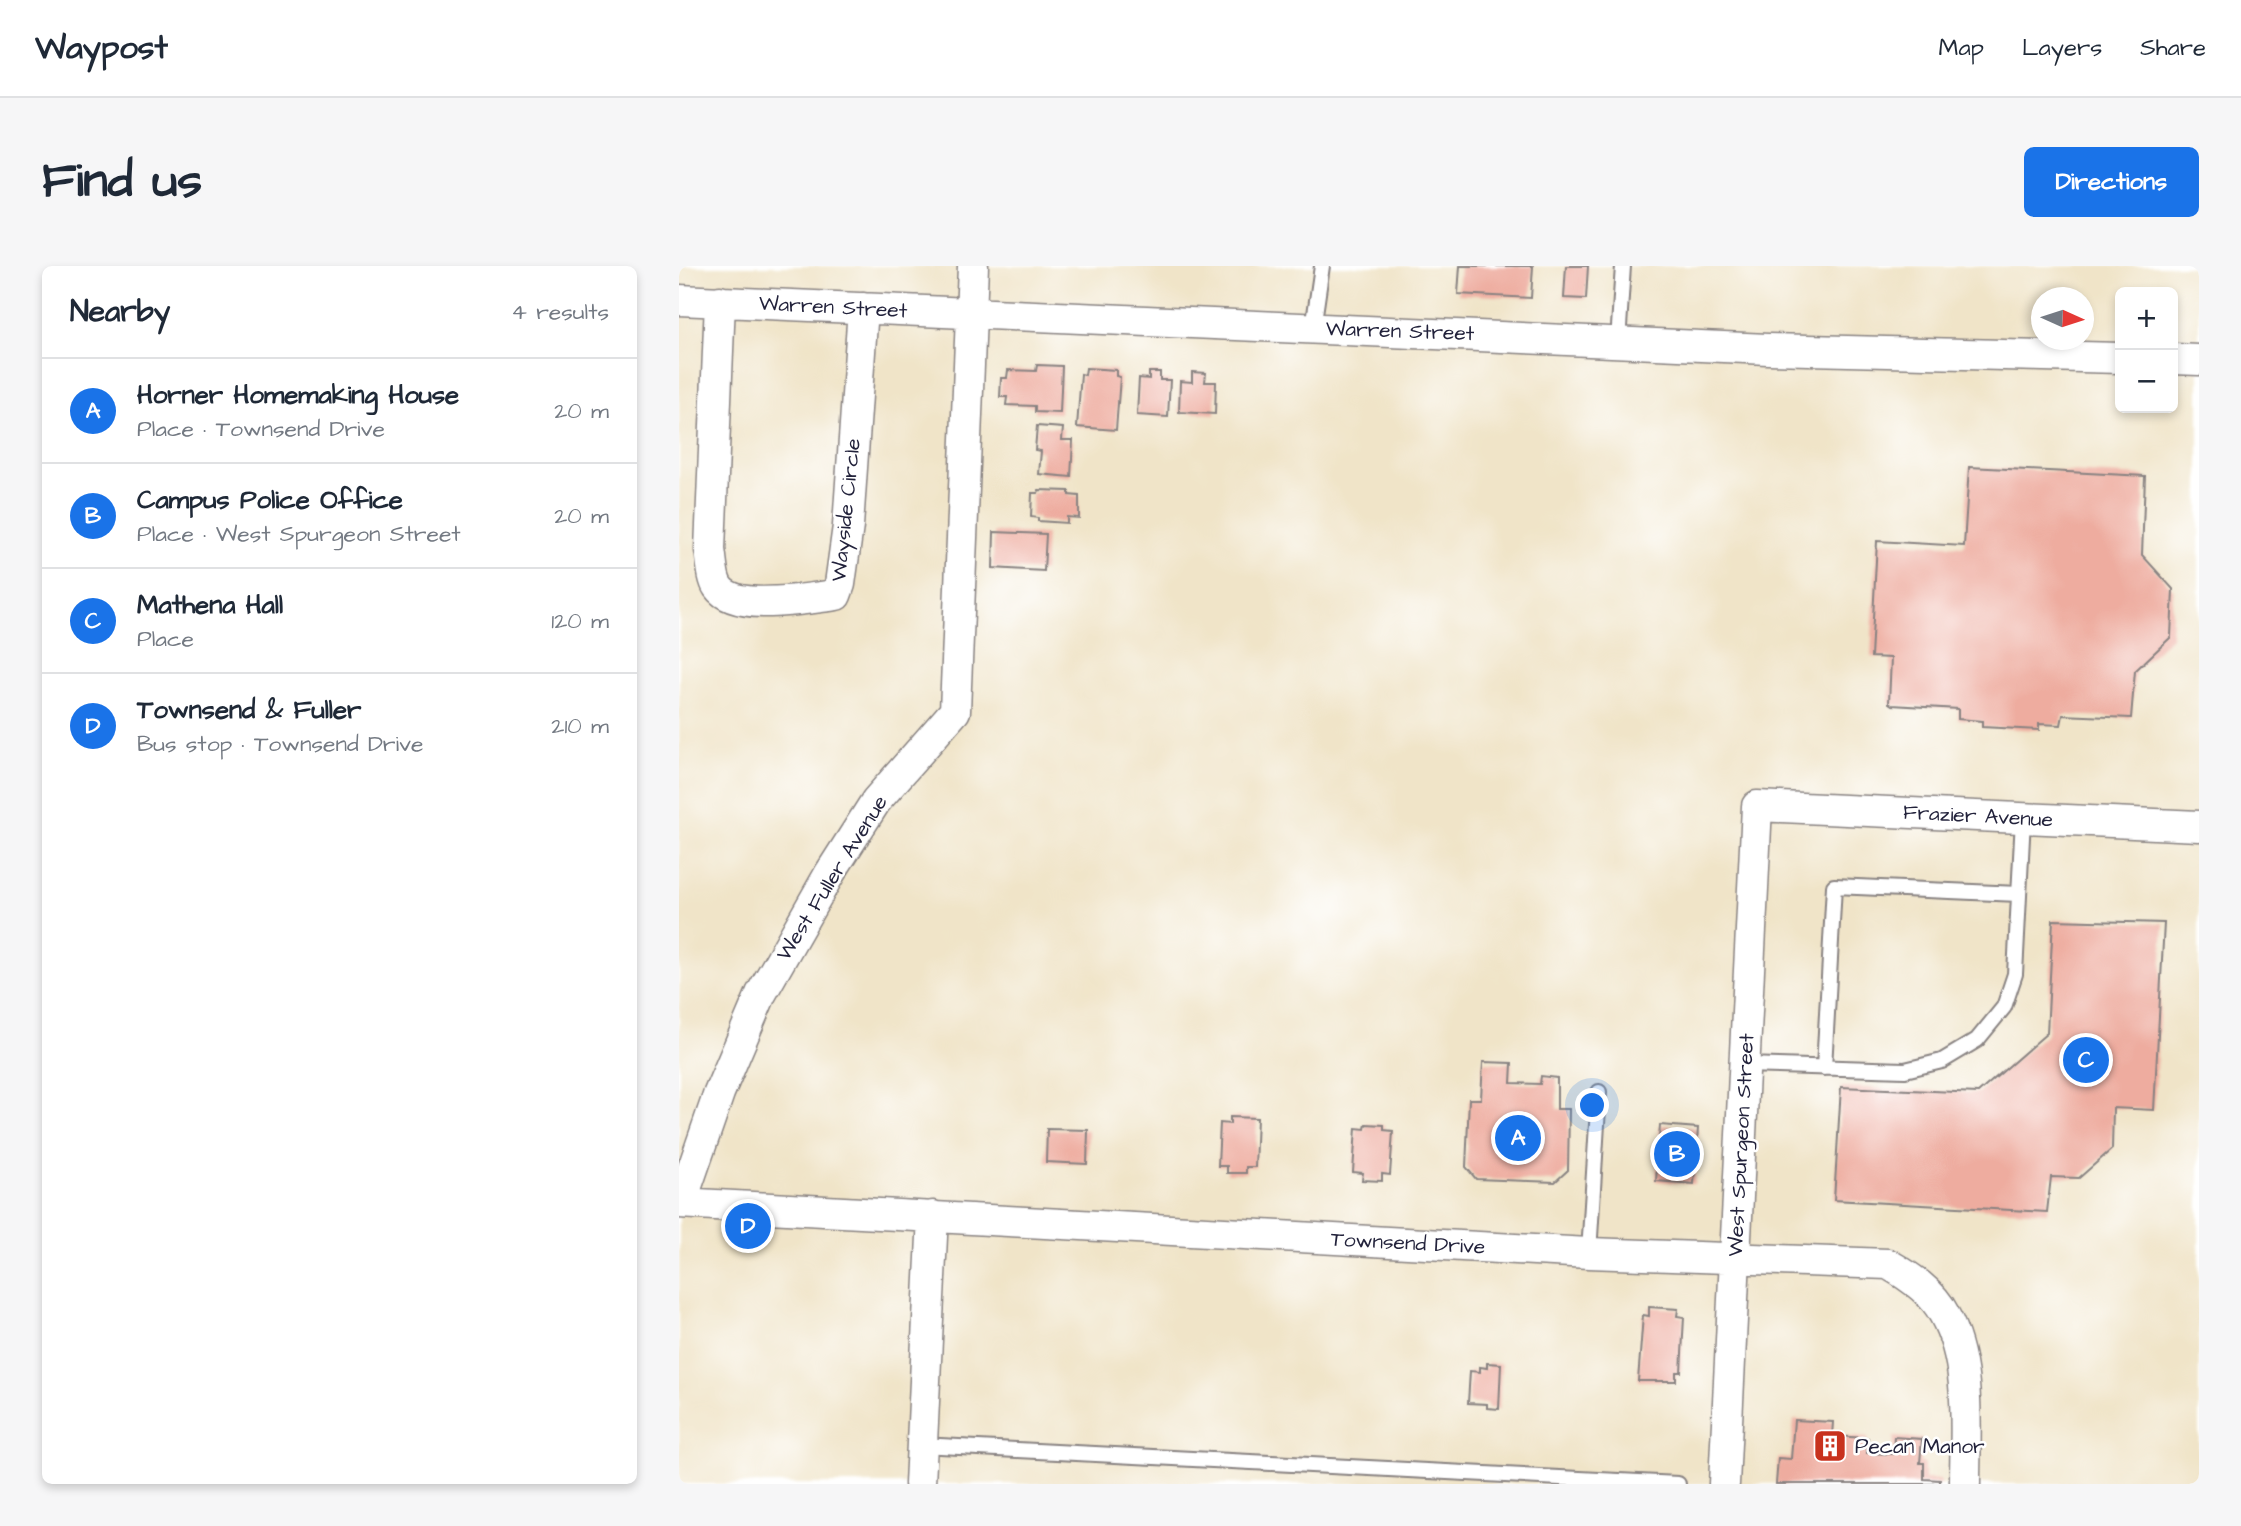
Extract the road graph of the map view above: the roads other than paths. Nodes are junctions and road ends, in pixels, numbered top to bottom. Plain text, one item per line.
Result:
1 (973, 266) edge
2 (1322, 266) edge
3 (1623, 266) edge
4 (679, 300) edge
5 (720, 301) junction
6 (863, 308) junction
7 (972, 314) junction
8 (1313, 328) junction
9 (1618, 342) junction
10 (2115, 358) edge
11 (2178, 359) edge
12 (2199, 360) edge
13 (1758, 806) joint
14 (2024, 818) junction
15 (2199, 826) edge
16 (2019, 894) junction
17 (1745, 1065) junction
18 (1824, 1068) junction
19 (1599, 1093) dead end
20 (680, 1203) edge
21 (933, 1216) junction
22 (1589, 1253) junction
23 (1735, 1258) junction
24 (922, 1444) junction
25 (920, 1484) edge
26 (1678, 1484) edge
27 (1724, 1484) edge
28 (1965, 1484) edge

1 - 7 street, West Fuller Avenue
2 - 8 lane
3 - 9 lane
4 - 5 street, Warren Street
5 - 6 street, Warren Street
5 - 6 street, Wayside Circle
6 - 7 street, Warren Street
7 - 8 street, Warren Street
7 - 20 street, West Fuller Avenue
8 - 9 street, Warren Street
9 - 10 street, Warren Street
11 - 12 street
13 - 14 street, Frazier Avenue
13 - 17 street, West Spurgeon Street
14 - 15 street, Frazier Avenue
14 - 16 lane
16 - 18 lane
16 - 18 lane
17 - 18 lane
17 - 23 street, West Spurgeon Street
19 - 22 lane
20 - 21 street, Townsend Drive
21 - 22 street, Townsend Drive
21 - 24 street
22 - 23 street, Townsend Drive
23 - 27 street, West Spurgeon Street
23 - 28 street, Townsend Drive
24 - 25 street
24 - 26 lane

